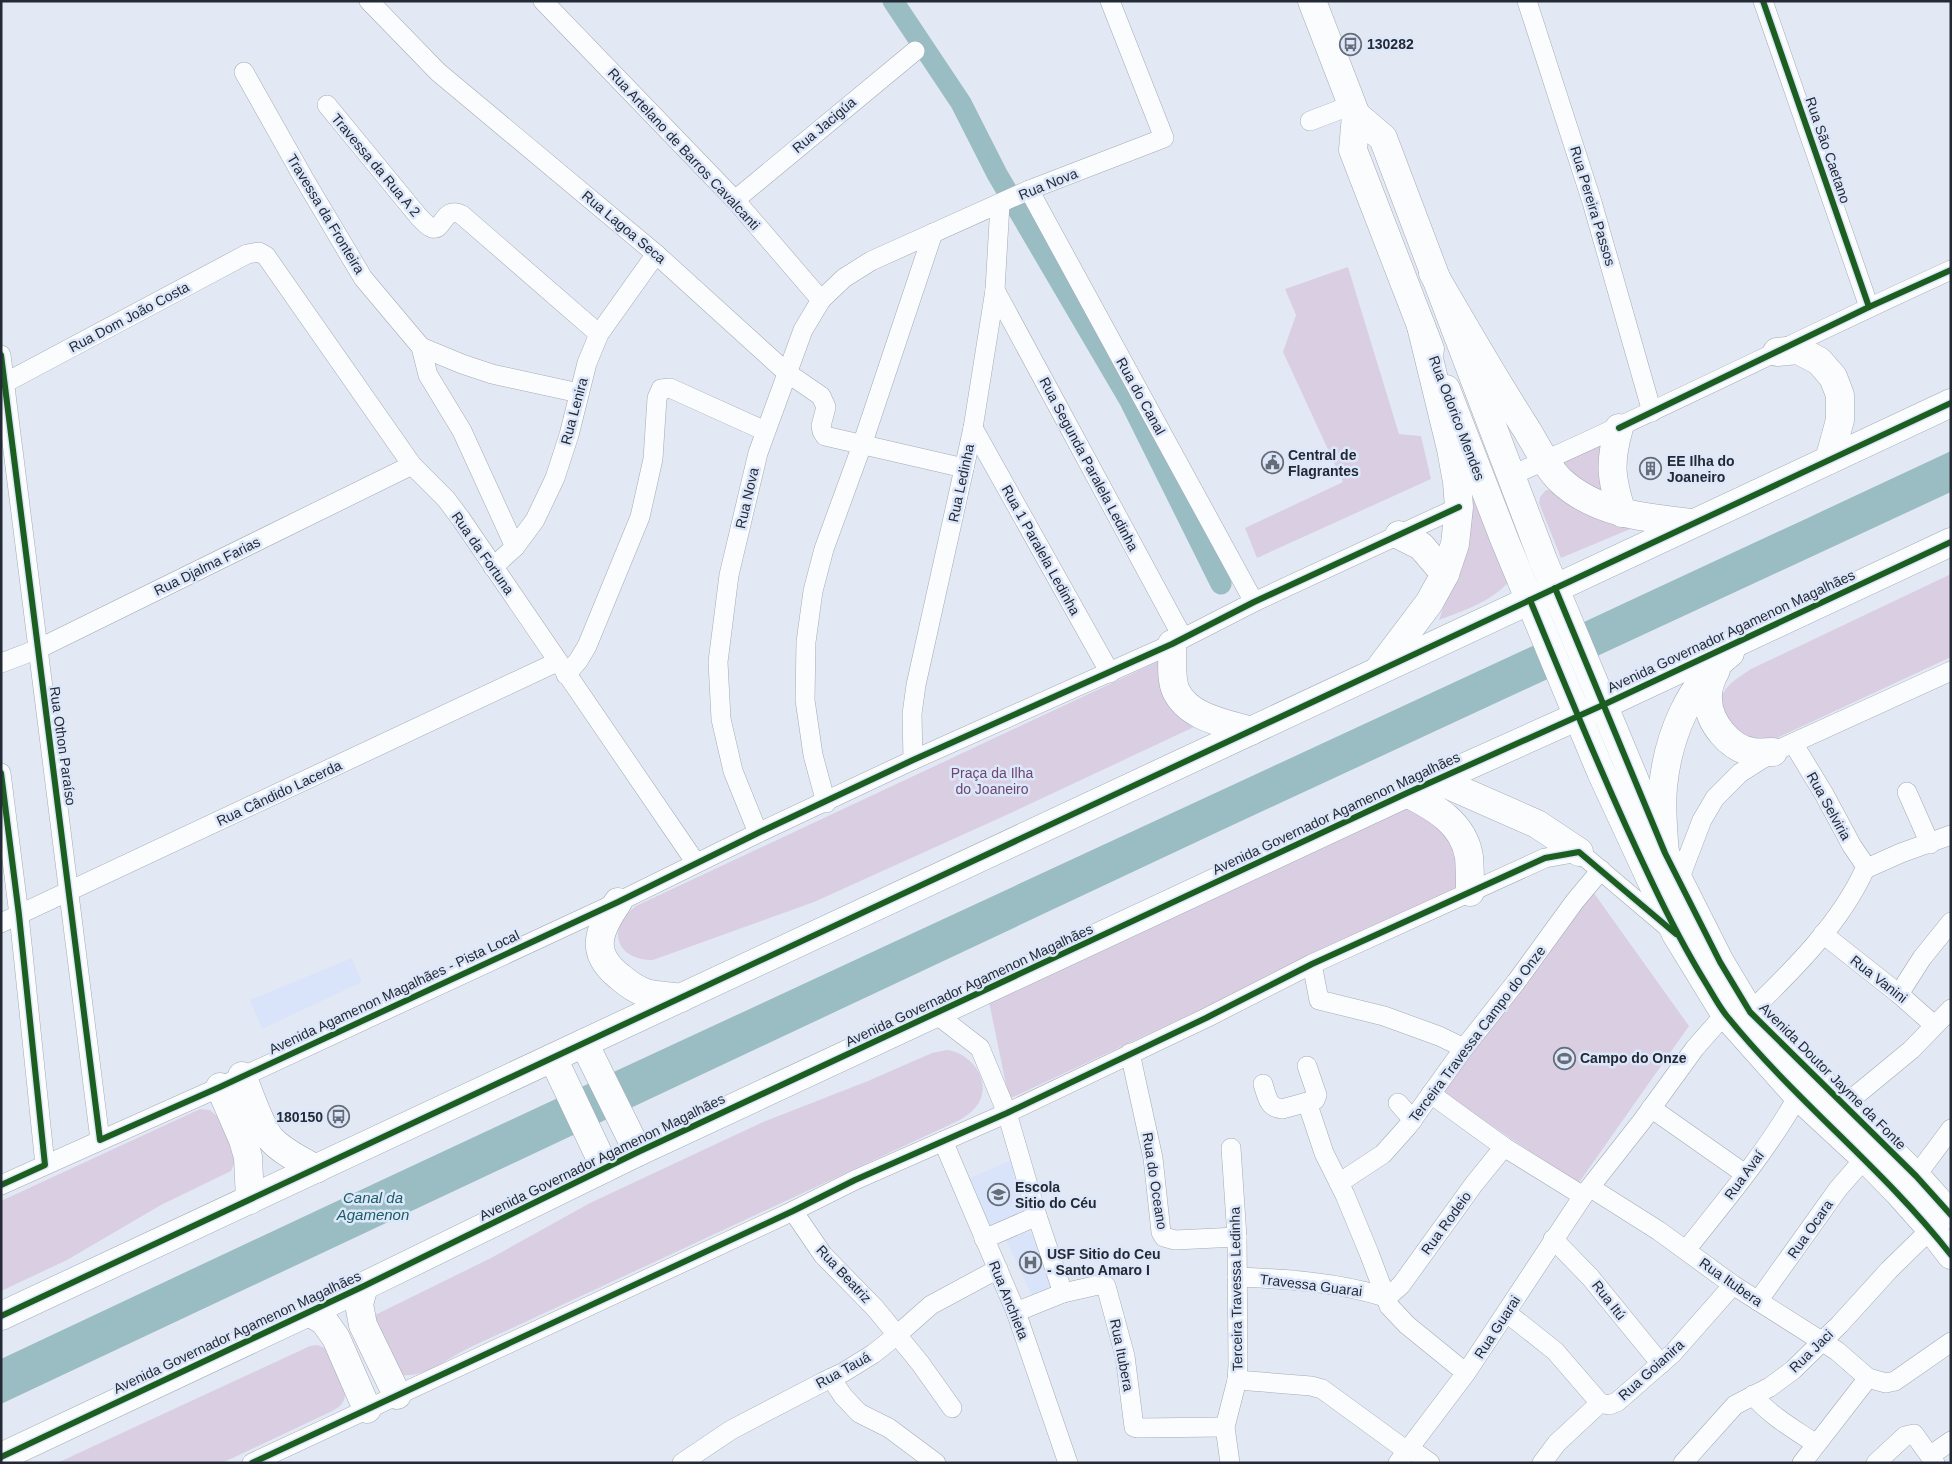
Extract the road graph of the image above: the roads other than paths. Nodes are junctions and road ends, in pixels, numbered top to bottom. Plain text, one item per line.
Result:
1 (369, 1) edge
2 (543, 1) edge
3 (1110, 1) edge
4 (1312, 1) edge
5 (1527, 1) edge
6 (1763, 1) edge
7 (915, 51) dead end
8 (244, 72) dead end
9 (327, 105) dead end
10 (1354, 110) junction
11 (1310, 121) dead end
12 (1026, 192) junction
13 (735, 200) junction
14 (1003, 202) junction
15 (934, 233) junction
16 (259, 252) joint
17 (656, 254) junction
18 (1951, 270) edge
19 (1434, 273) junction
20 (995, 290) junction
21 (821, 300) junction
22 (1869, 307) junction
23 (1421, 326) junction
24 (599, 334) junction
25 (421, 347) junction
26 (1778, 352) junction
27 (1, 355) edge
28 (786, 372) junction
29 (3, 385) edge
30 (579, 393) junction
31 (1951, 403) edge
32 (1652, 412) junction
33 (973, 428) junction
34 (1619, 428) junction
35 (765, 431) junction
36 (862, 445) junction
37 (1546, 460) junction
38 (1829, 460) junction
39 (412, 465) junction
40 (964, 468) junction
41 (1510, 476) junction
42 (1459, 507) junction
43 (1622, 513) junction
44 (1694, 523) junction
45 (1399, 535) junction
46 (1951, 542) edge
47 (515, 547) junction
48 (493, 567) junction
49 (1445, 574) junction
50 (1555, 588) junction
51 (1530, 600) junction
52 (1254, 602) junction
53 (1769, 627) junction
54 (1178, 641) junction
55 (38, 649) junction
56 (1723, 658) junction
57 (1, 664) edge
58 (562, 668) junction
59 (1951, 671) edge
60 (1110, 672) junction
61 (1378, 672) junction
62 (1603, 705) junction
63 (1577, 716) junction
64 (1250, 731) junction
65 (1783, 748) junction
66 (913, 760) junction
67 (1, 773) edge
68 (1437, 780) junction
69 (1907, 792) dead end
70 (1406, 793) junction
71 (826, 803) junction
72 (758, 833) junction
73 (1951, 835) edge
74 (1930, 844) junction
75 (1579, 852) junction
76 (1665, 853) junction
77 (696, 863) junction
78 (1866, 869) junction
79 (1601, 870) junction
80 (1679, 880) junction
81 (70, 891) junction
82 (1470, 892) junction
83 (618, 902) junction
84 (19, 914) junction
85 (1951, 922) edge
86 (1, 923) edge
87 (1676, 934) junction
88 (1823, 934) junction
89 (1312, 964) junction
90 (1899, 994) junction
91 (682, 998) junction
92 (1951, 1009) edge
93 (1738, 1013) junction
94 (936, 1014) junction
95 (1934, 1025) junction
96 (584, 1043) junction
97 (1464, 1048) junction
98 (1130, 1053) junction
99 (553, 1058) junction
100 (1308, 1066) dead end
101 (231, 1082) junction
102 (1263, 1084) dead end
103 (1431, 1094) junction
104 (1798, 1096) junction
105 (1307, 1102) junction
106 (1398, 1103) dead end
107 (1844, 1106) junction
108 (1651, 1108) junction
109 (1007, 1113) junction
110 (1413, 1120) junction
111 (1951, 1129) edge
112 (100, 1140) junction
113 (943, 1141) junction
114 (1504, 1147) junction
115 (1231, 1148) dead end
116 (638, 1152) junction
117 (1865, 1158) junction
118 (45, 1165) junction
119 (605, 1168) junction
120 (316, 1169) junction
121 (1745, 1174) junction
122 (1916, 1176) junction
123 (1339, 1183) junction
124 (1, 1185) edge
125 (1587, 1192) junction
126 (250, 1200) junction
127 (793, 1211) junction
128 (1037, 1216) junction
129 (1941, 1222) edge
130 (1237, 1237) junction
131 (984, 1239) junction
132 (1553, 1239) junction
133 (1686, 1250) junction
134 (1951, 1255) edge
135 (998, 1269) junction
136 (1237, 1277) junction
137 (1733, 1285) junction
138 (364, 1286) junction
139 (1063, 1294) junction
140 (1385, 1297) junction
141 (1758, 1301) junction
142 (307, 1311) junction
143 (1016, 1312) junction
144 (1507, 1313) junction
145 (1, 1316) edge
146 (897, 1335) junction
147 (1821, 1340) junction
148 (1951, 1342) edge
149 (1660, 1364) junction
150 (1466, 1373) junction
151 (831, 1378) junction
152 (1868, 1378) junction
153 (1237, 1380) junction
154 (397, 1394) junction
155 (1753, 1395) junction
156 (1600, 1403) junction
157 (952, 1408) dead end
158 (367, 1409) junction
159 (1225, 1427) junction
160 (1951, 1441) edge
161 (1816, 1444) junction
162 (1405, 1454) edge
163 (1, 1457) edge
164 (1933, 1459) edge
165 (1691, 1460) edge
166 (252, 1463) edge
167 (682, 1463) edge
168 (936, 1463) edge
169 (1068, 1463) edge
170 (1230, 1463) edge
171 (1430, 1463) edge
172 (1542, 1463) edge
173 (1802, 1463) edge
174 (1876, 1463) edge

1 - 17 street, Rua Lagoa Seca
2 - 13 street, Rua Artelano de Barros Cavalcanti
3 - 12 street, Rua Nova
4 - 10 main road, Rua Odorico Mendes
5 - 32 street, Rua Pereira Passos
6 - 22 street, Rua São Caetano
7 - 13 street, Rua Jacigúa
8 - 25 street, Travessa da Fronteira
9 - 24 street, Travessa da Rua A 2
10 - 11 street
10 - 19 main road, Rua Odorico Mendes
10 - 23 main road, Rua Odorico Mendes
12 - 14 street, Rua Nova
12 - 52 street, Rua do Canal
13 - 21 street, Rua Artelano de Barros Cavalcanti
14 - 15 street, Rua Nova
14 - 20 street, Rua Ledinha
15 - 21 street, Rua Nova
15 - 36 street
16 - 29 street, Rua Dom João Costa
16 - 39 street, Rua da Fortuna
17 - 24 street, Rua Lenira
17 - 28 street, Rua Lagoa Seca
18 - 22 street
19 - 37 main road
19 - 41 main road, Rua Odorico Mendes
20 - 33 street, Rua Ledinha
20 - 54 street, Rua Segunda Paralela Ledinha
21 - 28 street, Rua Nova
22 - 26 street
23 - 42 main road
23 - 51 main road, Rua Odorico Mendes
24 - 30 street, Rua Lenira
25 - 30 street, Travessa da Fronteira
25 - 47 street, Travessa da Fronteira
26 - 32 street
26 - 38 main road
27 - 29 street, Rua Othon Paraíso
28 - 35 street, Rua Nova
28 - 36 street, Rua Lagoa Seca
29 - 55 street, Rua Othon Paraíso
30 - 47 street, Rua Lenira
31 - 38 main road
32 - 34 street
33 - 40 street, Rua Ledinha
33 - 60 street, Rua 1 Paralela Ledinha
34 - 37 street
34 - 43 main road
35 - 58 street
35 - 72 street, Rua Nova
36 - 40 street
36 - 71 street
37 - 41 street
37 - 43 main road
38 - 44 main road
39 - 48 street, Rua da Fortuna
39 - 55 street, Rua Djalma Farias
40 - 66 street, Rua Ledinha
41 - 50 main road, Rua Odorico Mendes
42 - 45 street
42 - 49 main road
43 - 44 main road
44 - 50 main road
45 - 49 main road
45 - 52 street
46 - 53 main road, Avenida Governador Agamenon Magalhães
47 - 48 street, Rua Lenira
48 - 58 street, Rua da Fortuna
49 - 61 main road
50 - 51 main road
50 - 62 main road, Avenida Doutor Jayme da Fonte
51 - 61 main road
51 - 63 main road, Rua Odorico Mendes
52 - 54 street
53 - 56 main road
53 - 62 main road, Avenida Governador Agamenon Magalhães
54 - 60 street
54 - 64 main road
55 - 57 street, Rua Djalma Farias
55 - 81 street, Rua Othon Paraíso
56 - 65 main road
56 - 76 main road
58 - 77 street, Rua da Fortuna
58 - 81 street, Rua Cândido Lacerda
59 - 65 street
60 - 66 street
61 - 64 main road
62 - 63 main road, Avenida Governador Agamenon Magalhães
62 - 76 main road, Avenida Doutor Jayme da Fonte
63 - 68 main road, Avenida Governador Agamenon Magalhães
63 - 87 main road, Avenida Doutor Jayme da Fonte
64 - 91 main road
65 - 78 street, Rua Selviria
65 - 80 street
66 - 71 street
67 - 84 street
68 - 70 main road, Avenida Governador Agamenon Magalhães
68 - 75 main road
69 - 74 street
70 - 82 main road
70 - 94 main road, Avenida Governador Agamenon Magalhães
71 - 72 street
72 - 77 street
73 - 74 street
74 - 78 street
75 - 79 street, Avenida Doutor Jayme da Fonte
75 - 82 street
76 - 80 main road, Avenida Doutor Jayme da Fonte
77 - 83 street, Avenida Agamenon Magalhães - Pista Local
78 - 88 street, Rua Guarai
79 - 87 street, Avenida Doutor Jayme da Fonte
79 - 97 street, Terceira Travessa Campo do Onze
80 - 93 main road, Avenida Doutor Jayme da Fonte
81 - 84 street, Rua Cândido Lacerda
81 - 112 street, Rua Othon Paraíso
82 - 89 street
83 - 91 main road
83 - 101 street, Avenida Agamenon Magalhães - Pista Local
84 - 86 street, Rua Cândido Lacerda
84 - 118 street
85 - 90 street
87 - 93 main road, Avenida Doutor Jayme da Fonte
88 - 90 street, Rua Vanini
88 - 93 street, Rua Guarai
89 - 97 street
89 - 98 street
90 - 95 street, Rua Vanini
91 - 96 main road
92 - 95 street
93 - 104 main road, Avenida Doutor Jayme da Fonte
93 - 107 main road, Avenida Doutor Jayme da Fonte
93 - 108 street, Rua Guarai
94 - 109 street
94 - 116 main road, Avenida Governador Agamenon Magalhães
95 - 107 street
96 - 99 main road
96 - 116 main road
97 - 103 street, Terceira Travessa Campo do Onze
98 - 109 street
98 - 130 street, Rua do Oceano
99 - 119 main road
99 - 120 main road
100 - 105 street
101 - 112 street, Avenida Agamenon Magalhães - Pista Local
101 - 120 main road
101 - 126 main road
102 - 105 street
103 - 110 street, Terceira Travessa Campo do Onze
103 - 114 street, Rua Itubera
104 - 117 main road, Avenida Doutor Jayme da Fonte
104 - 121 street, Rua Avaí
105 - 123 street
106 - 110 street
107 - 122 main road, Avenida Doutor Jayme da Fonte
108 - 121 street
108 - 125 street, Rua Guarai
109 - 113 street
109 - 128 street
110 - 123 street, Terceira Travessa Campo do Onze
111 - 122 street
112 - 118 street, Avenida Agamenon Magalhães - Pista Local
113 - 127 street
113 - 131 street, Rua Anchieta
114 - 125 street, Rua Itubera
114 - 140 street, Rua Rodeio
115 - 130 street, Terceira Travessa Ledinha
116 - 119 main road, Avenida Governador Agamenon Magalhães
117 - 129 main road, Avenida Doutor Jayme da Fonte
117 - 141 street, Rua Ocara
118 - 124 street, Avenida Agamenon Magalhães - Pista Local
119 - 138 main road, Avenida Governador Agamenon Magalhães
120 - 126 main road
121 - 133 street, Rua Avaí
122 - 129 main road, Avenida Doutor Jayme da Fonte
123 - 140 street
125 - 132 street, Rua Guarai
125 - 133 street, Rua Itubera
126 - 145 main road
127 - 146 street, Rua Beatriz
127 - 154 street
128 - 131 street
128 - 139 street
129 - 134 main road, Avenida Doutor Jayme da Fonte
129 - 147 street, Rua Jaci
130 - 136 street, Terceira Travessa Ledinha
131 - 135 street, Rua Anchieta
132 - 144 street, Rua Guarai
132 - 149 street, Rua Itú
133 - 137 street, Rua Itubera
135 - 143 street, Rua Anchieta
135 - 146 street, Rua Tauá
136 - 140 street, Travessa Guarai
136 - 153 street, Terceira Travessa Ledinha
137 - 141 street, Rua Itubera
137 - 149 street, Rua Goianira
138 - 142 main road, Avenida Governador Agamenon Magalhães
138 - 154 main road
139 - 143 street
139 - 159 street, Rua Itubera
140 - 150 street
141 - 147 street, Rua Itubera
142 - 158 main road
142 - 163 main road, Avenida Governador Agamenon Magalhães
143 - 169 street, Rua Anchieta
144 - 150 street, Rua Guarai
144 - 156 street
146 - 151 street, Rua Tauá
146 - 157 street, Rua Beatriz
147 - 152 street, Rua Itubera
147 - 155 street, Rua Jaci
148 - 152 street
149 - 156 street, Rua Goianira
150 - 162 street, Rua Guarai
151 - 167 street, Rua Tauá
151 - 168 street
152 - 161 street
153 - 159 street, Terceira Travessa Ledinha
153 - 162 street
154 - 158 street
155 - 161 street
155 - 165 street, Rua Jaci
156 - 172 street, Rua Goianira
158 - 166 street
159 - 170 street
160 - 164 street
161 - 173 street
162 - 171 street
164 - 174 street

